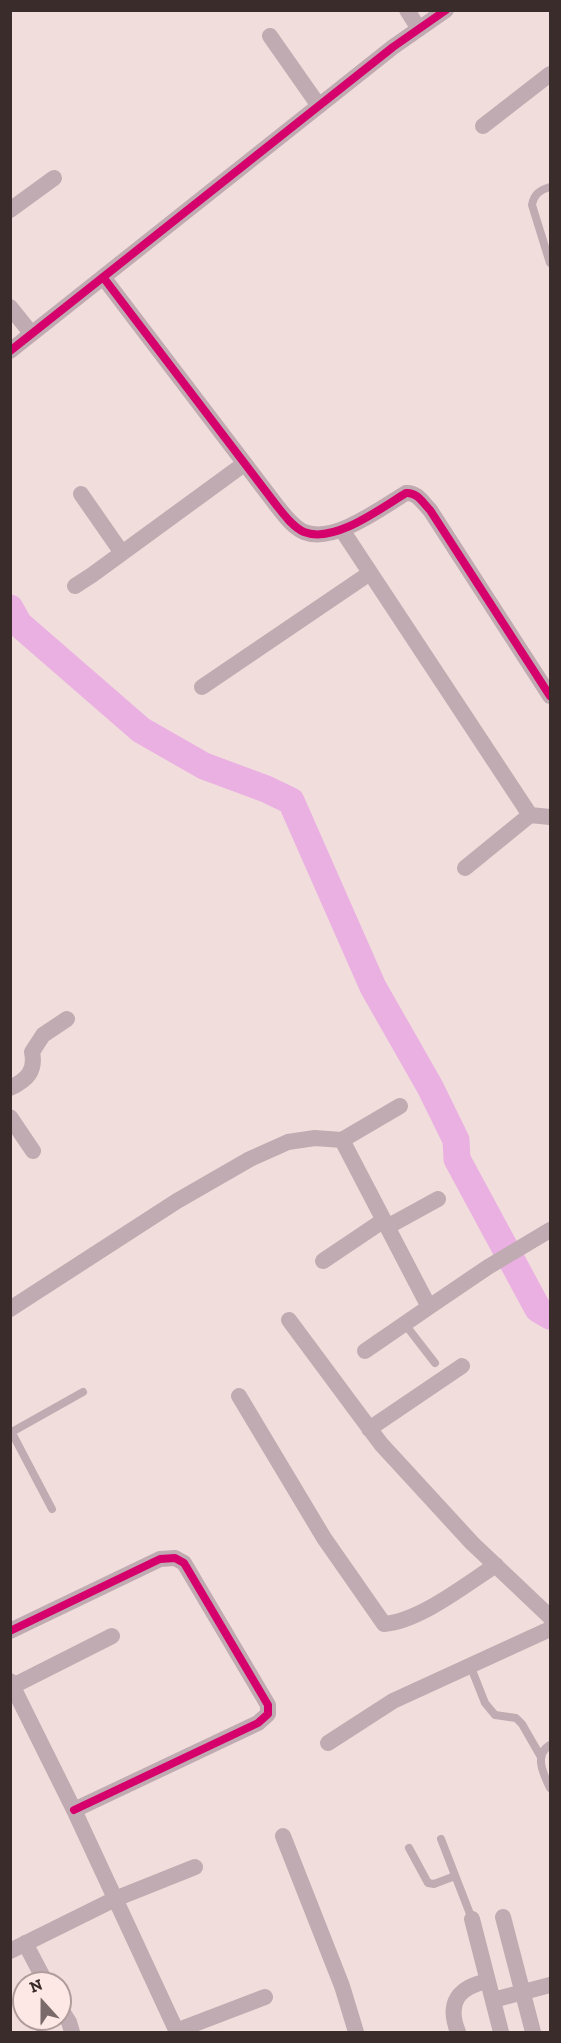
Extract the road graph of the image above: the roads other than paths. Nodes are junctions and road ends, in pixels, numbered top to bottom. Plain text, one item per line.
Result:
1 (407, 10) edge
2 (446, 10) edge
3 (419, 29) junction
4 (270, 36) dead end
5 (550, 74) edge
6 (319, 106) junction
7 (483, 126) dead end
8 (54, 178) dead end
9 (550, 187) edge
10 (10, 210) edge
11 (550, 264) edge
12 (103, 277) junction
13 (10, 307) edge
14 (31, 333) junction
15 (10, 351) edge
16 (244, 464) junction
17 (81, 494) dead end
18 (342, 530) junction
19 (122, 553) junction
20 (370, 573) junction
21 (75, 586) dead end
22 (202, 687) dead end
23 (550, 696) edge
24 (530, 815) junction
25 (550, 817) edge
26 (465, 868) dead end
27 (67, 1019) dead end
28 (10, 1088) edge
29 (400, 1106) dead end
30 (10, 1117) edge
31 (342, 1140) junction
32 (33, 1151) dead end
33 (438, 1200) dead end
34 (386, 1223) junction
35 (550, 1230) edge
36 (323, 1261) dead end
37 (429, 1307) junction
38 (10, 1309) edge
39 (289, 1320) dead end
40 (404, 1323) junction
41 (365, 1351) dead end
42 (435, 1363) dead end
43 (462, 1366) dead end
44 (83, 1392) dead end
45 (239, 1396) dead end
46 (369, 1429) junction
47 (11, 1433) edge
48 (52, 1509) dead end
49 (496, 1565) junction
50 (550, 1617) edge
51 (550, 1629) edge
52 (10, 1631) edge
53 (112, 1636) dead end
54 (470, 1665) junction
55 (12, 1683) edge
56 (328, 1743) dead end
57 (550, 1745) edge
58 (541, 1757) junction
59 (550, 1788) edge
60 (74, 1810) junction
61 (283, 1836) dead end
62 (441, 1839) dead end
63 (409, 1848) dead end
64 (195, 1867) dead end
65 (455, 1876) junction
66 (115, 1899) junction
67 (502, 1917) dead end
68 (472, 1918) joint
69 (26, 1943) junction
70 (10, 1951) edge
71 (40, 1971) edge
72 (488, 1981) junction
73 (550, 1985) edge
74 (524, 1993) junction
75 (265, 1997) dead end
76 (493, 2000) junction
77 (176, 2032) edge
78 (356, 2032) edge
79 (458, 2032) edge
80 (501, 2032) edge
81 (533, 2032) edge

1 - 3 street
2 - 3 street
3 - 6 street
4 - 6 street
5 - 7 street
6 - 12 street
8 - 10 street
9 - 11 lane
12 - 14 street
12 - 16 street
13 - 14 street
14 - 15 street
16 - 18 street
16 - 19 street
17 - 19 street
18 - 20 street
18 - 23 street
19 - 21 street
20 - 22 street
20 - 24 street
24 - 25 street
24 - 26 street
27 - 28 street
29 - 31 street
30 - 32 street
31 - 34 street
31 - 38 street
33 - 34 street
34 - 36 street
34 - 37 street
35 - 37 street
37 - 40 street
39 - 46 street
40 - 41 street
40 - 42 lane
43 - 46 street
44 - 47 lane
45 - 49 street
46 - 49 street
47 - 48 lane
49 - 50 street
51 - 54 street
52 - 60 street
53 - 55 street
54 - 56 street
54 - 58 lane
55 - 60 street
57 - 58 lane
58 - 59 lane
60 - 66 street
61 - 78 street
62 - 65 lane
63 - 65 lane
64 - 66 street
65 - 68 lane
66 - 69 street
66 - 77 street
67 - 74 street
68 - 72 street
69 - 70 street
69 - 71 street
72 - 76 street
72 - 79 street
73 - 74 street
74 - 76 street
74 - 81 street
75 - 77 street
76 - 80 street

